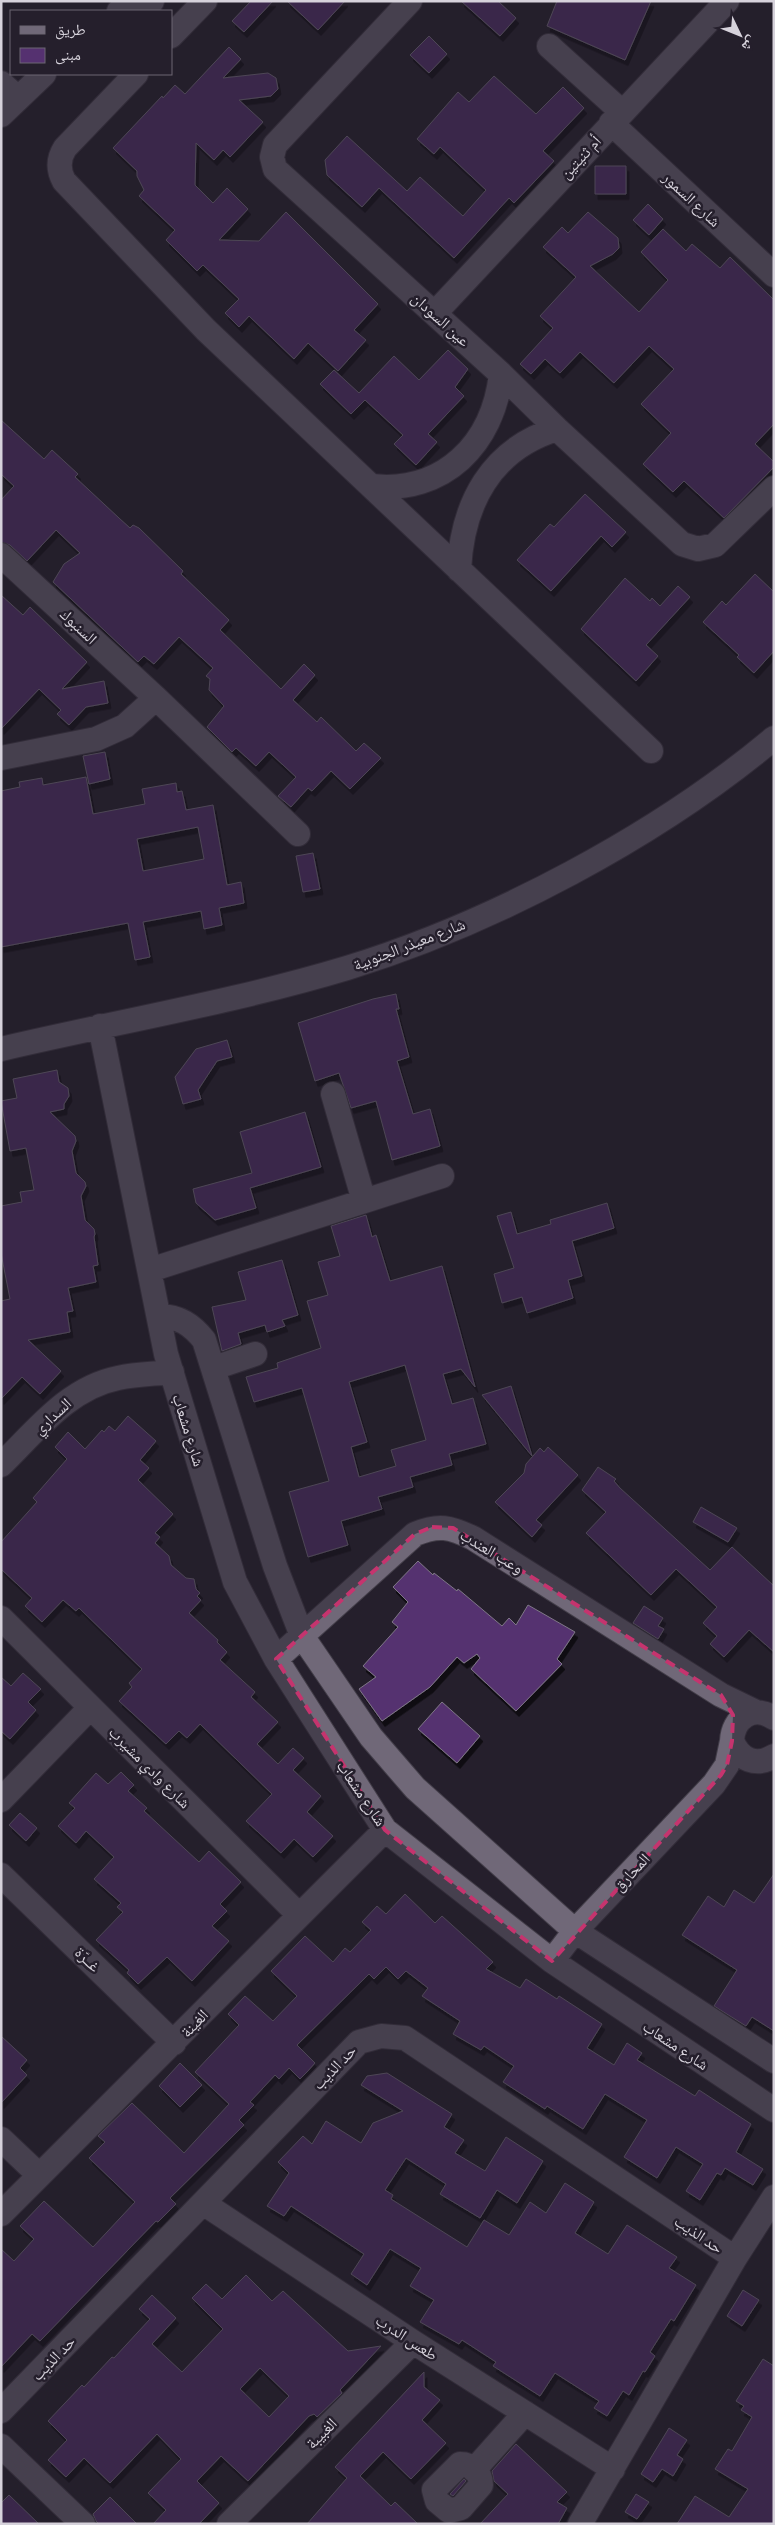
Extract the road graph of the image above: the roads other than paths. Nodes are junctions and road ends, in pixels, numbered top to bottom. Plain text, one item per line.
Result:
1 (205, 1) edge
2 (410, 1) edge
3 (727, 1) edge
4 (172, 35) edge
5 (549, 46) dead end
6 (42, 75) edge
7 (135, 75) edge
8 (9, 91) edge
9 (1, 115) edge
10 (616, 118) junction
11 (774, 275) edge
12 (434, 313) junction
13 (501, 374) junction
14 (557, 430) junction
15 (468, 452) junction
16 (491, 473) junction
17 (371, 486) junction
18 (774, 488) edge
19 (1, 555) edge
20 (459, 570) junction
21 (156, 698) junction
22 (771, 746) edge
23 (651, 751) dead end
24 (1, 758) edge
25 (298, 834) dead end
26 (100, 1026) junction
27 (1, 1049) edge
28 (332, 1094) dead end
29 (442, 1176) dead end
30 (364, 1201) junction
31 (150, 1270) junction
32 (159, 1316) junction
33 (254, 1354) dead end
34 (214, 1368) junction
35 (172, 1372) junction
36 (1, 1466) edge
37 (1, 1618) edge
38 (302, 1636) junction
39 (276, 1659) junction
40 (721, 1695) junction
41 (90, 1708) junction
42 (766, 1712) edge
43 (733, 1737) junction
44 (763, 1762) edge
45 (714, 1784) junction
46 (1, 1800) edge
47 (385, 1830) junction
48 (1, 1875) edge
49 (299, 1916) junction
50 (576, 1931) junction
51 (552, 1962) junction
52 (174, 2043) junction
53 (774, 2061) edge
54 (774, 2110) edge
55 (1, 2139) edge
56 (39, 2175) junction
57 (774, 2198) edge
58 (203, 2203) junction
59 (1, 2214) edge
60 (735, 2258) junction
61 (413, 2342) junction
62 (1, 2411) edge
63 (524, 2413) junction
64 (1, 2446) edge
65 (613, 2469) junction
66 (474, 2470) dead end
67 (83, 2524) edge
68 (228, 2524) edge
69 (580, 2524) edge

1 - 4 street
2 - 12 street, عين السودان
3 - 10 street, أم ثنيتين
5 - 10 street, شارع السمور
6 - 8 street
7 - 17 street
8 - 9 street
10 - 11 street, شارع السمور
10 - 12 street, أم ثنيتين
12 - 13 street, عين السودان
13 - 14 street, عين السودان
13 - 15 street
14 - 16 street
14 - 18 street, عين السودان
15 - 16 street
15 - 17 street
16 - 20 street
17 - 20 street
19 - 21 street, السنبوك
20 - 23 street
21 - 24 street
21 - 25 street, السنبوك
22 - 26 street, شارع معيذر الجنوبية
26 - 27 street, شارع معيذر الجنوبية
26 - 31 street, شارع مشعاب
28 - 30 street
29 - 30 street
30 - 31 street
31 - 32 street, شارع مشعاب
32 - 34 street
32 - 35 street, شارع مشعاب
33 - 34 street
34 - 38 street
35 - 36 street, السداري
35 - 39 street, شارع مشعاب
37 - 41 street, شارع وادي مشيرب
38 - 39 street, وعب العندب
38 - 40 street, وعب العندب
38 - 50 street
39 - 47 street, شارع مشعاب
40 - 42 street, وعب العندب
40 - 43 street, وعب العندب
41 - 46 street
41 - 49 street, شارع وادي مشيرب
42 - 43 street
43 - 44 street
43 - 45 street, المحارق
44 - 45 street, المحارق
45 - 50 street, المحارق
47 - 49 street, الغينة
47 - 51 street, شارع مشعاب
48 - 52 street, غــرّة
49 - 52 street, الغينة
50 - 51 street, المحارق
50 - 53 street
51 - 54 street, شارع مشعاب
52 - 56 street, الغينة
55 - 56 street
56 - 59 street, الغينة
57 - 60 street, حد الذيب
58 - 60 street, حد الذيب
58 - 61 street, طعس الدرب
58 - 62 street, حد الذيب
60 - 65 street, حد الذيب
61 - 63 street, طعس الدرب
61 - 68 street, الغبيبة
63 - 65 street, طعس الدرب
63 - 66 street
64 - 67 street
65 - 69 street, حد الذيب

